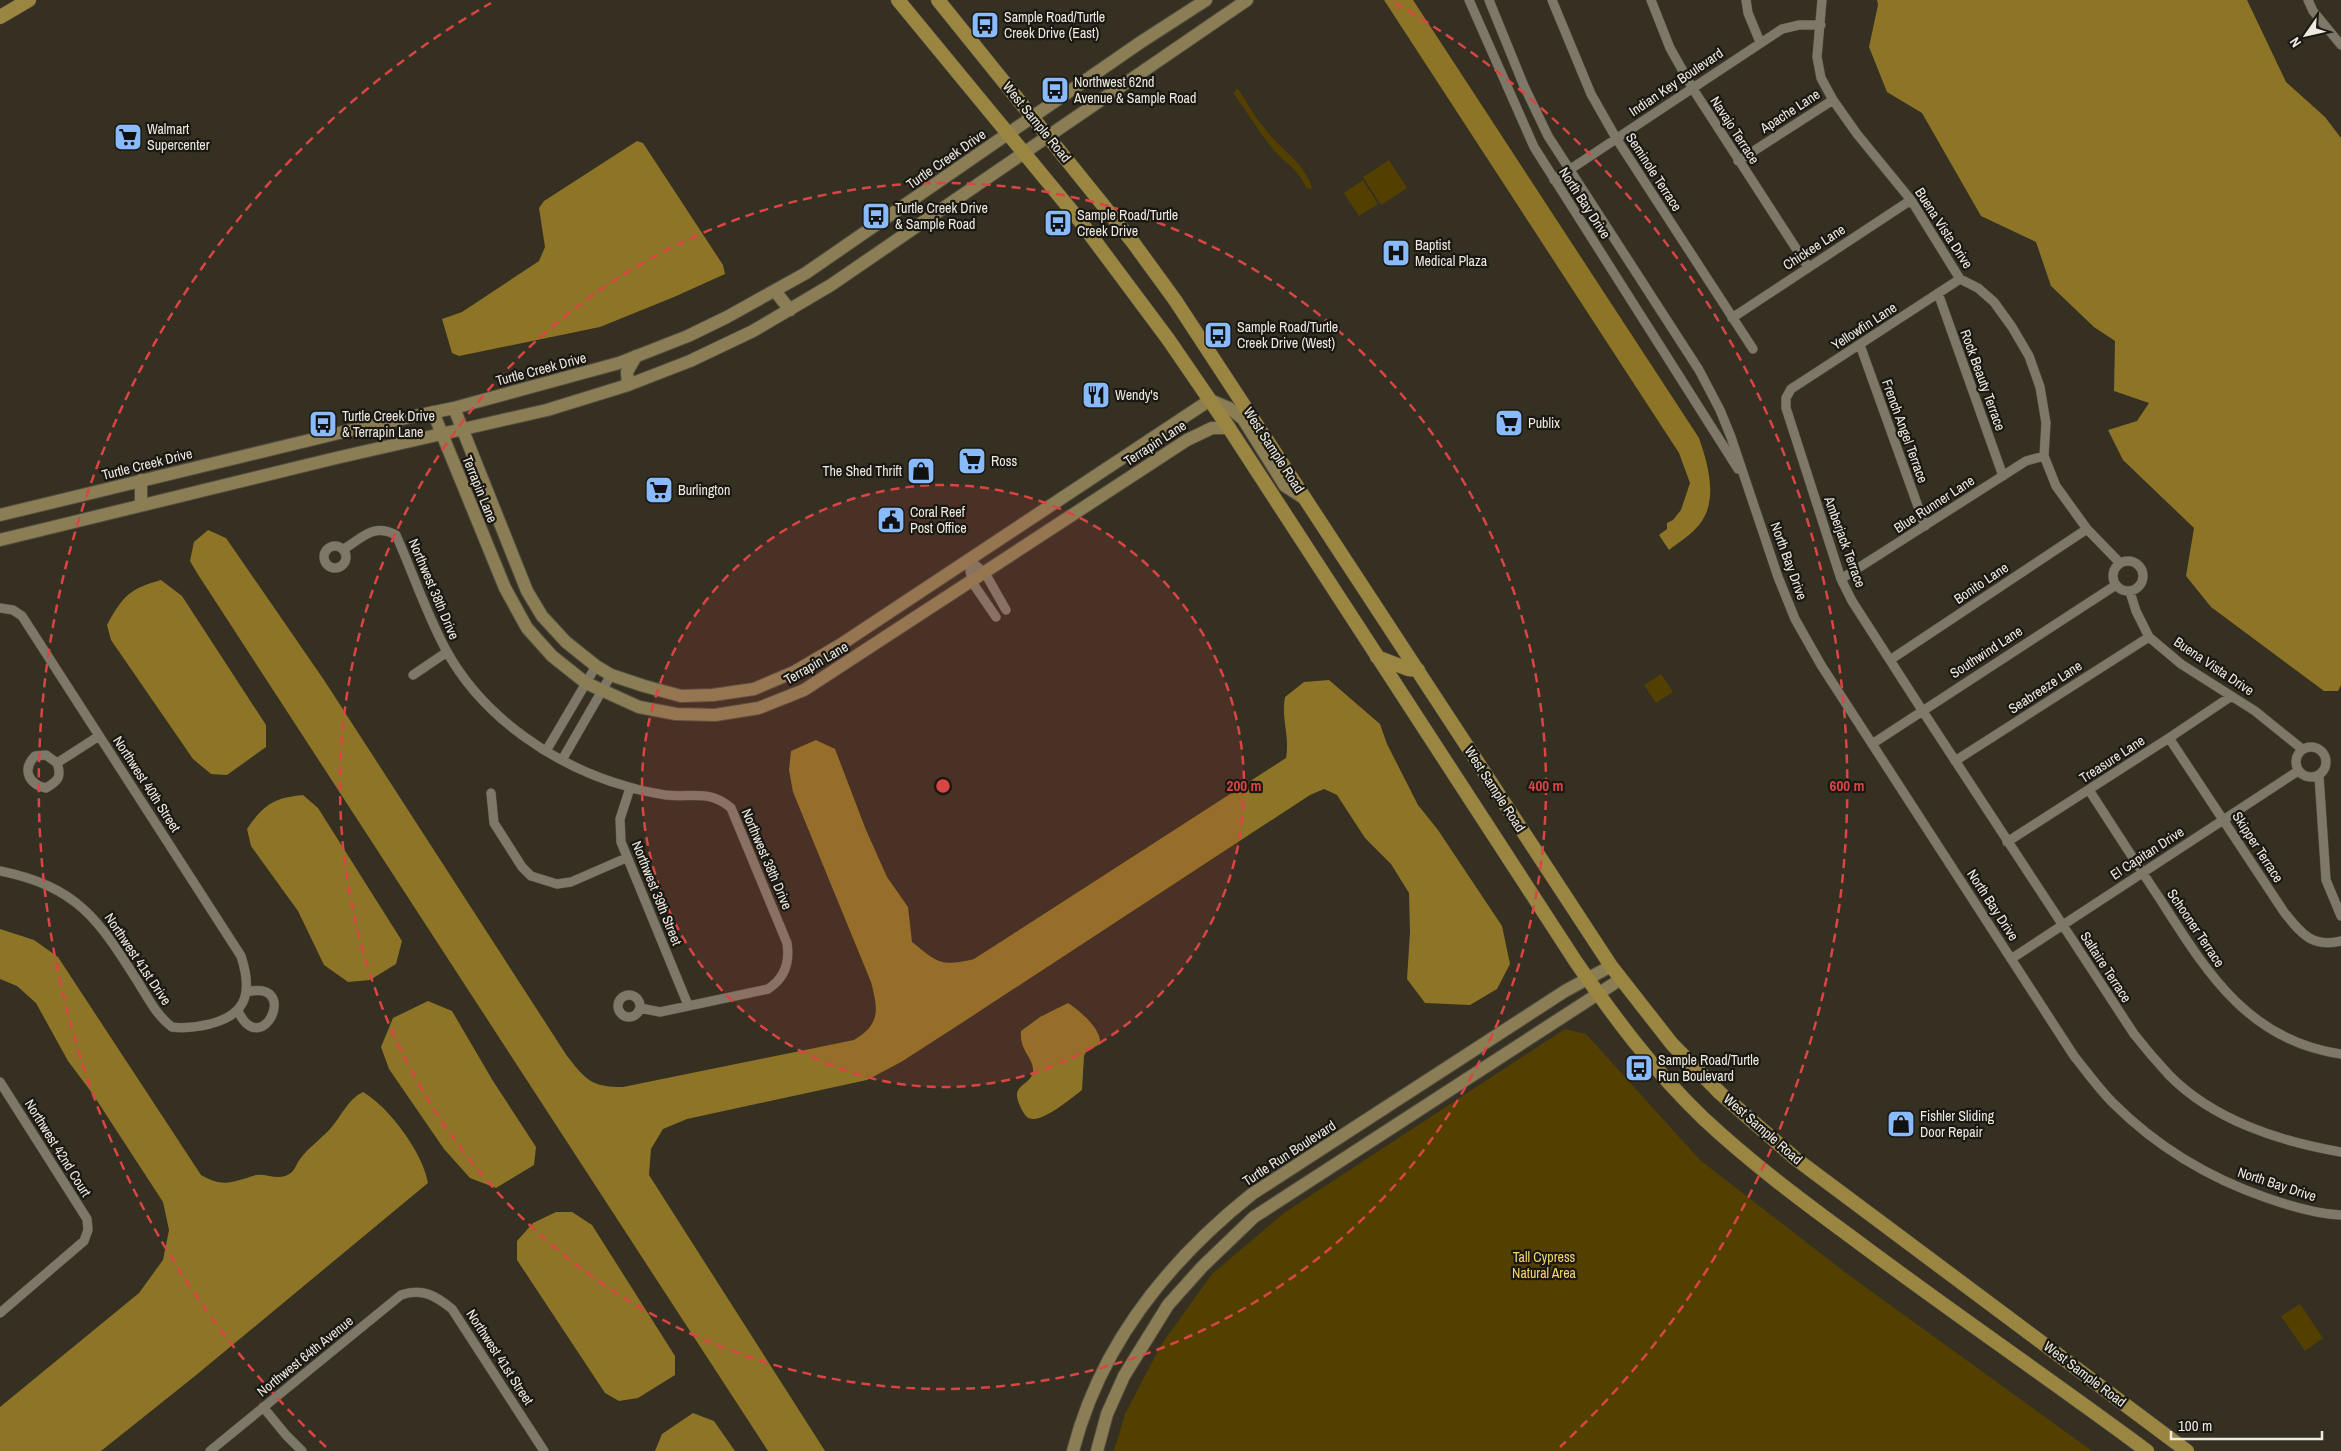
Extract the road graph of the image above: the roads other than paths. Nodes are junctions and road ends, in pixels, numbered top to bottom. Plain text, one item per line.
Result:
1 (22, 0) edge
2 (30, 0) edge
3 (898, 0) edge
4 (938, 0) edge
5 (1206, 0) edge
6 (1247, 0) edge
7 (1469, 0) edge
8 (1552, 0) edge
9 (1651, 0) edge
10 (1746, 0) edge
11 (1822, 0) edge
12 (2308, 0) edge
13 (1491, 4) edge
14 (0, 16) edge
15 (1477, 17) junction
16 (1821, 25) junction
17 (1760, 42) junction
18 (2341, 44) edge
19 (1693, 89) junction
20 (1832, 100) junction
21 (1032, 117) junction
22 (1008, 134) junction
23 (1048, 136) junction
24 (1616, 138) junction
25 (1024, 153) junction
26 (1738, 161) junction
27 (1569, 169) junction
28 (1554, 180) junction
29 (1911, 200) junction
30 (1808, 267) junction
31 (1960, 279) junction
32 (775, 291) junction
33 (1938, 293) junction
34 (790, 310) junction
35 (1732, 318) junction
36 (1860, 345) junction
37 (1753, 349) dead end
38 (636, 356) junction
39 (628, 385) junction
40 (1786, 398) joint
41 (1210, 400) junction
42 (454, 408) junction
43 (433, 412) junction
44 (1229, 428) junction
45 (464, 429) junction
46 (441, 434) junction
47 (2044, 456) junction
48 (2003, 476) junction
49 (141, 480) junction
50 (1746, 484) junction
51 (1307, 500) junction
52 (140, 505) junction
53 (0, 515) edge
54 (1925, 526) junction
55 (2087, 529) junction
56 (0, 540) edge
57 (487, 545) junction
58 (344, 550) dead end
59 (968, 559) junction
60 (2120, 563) junction
61 (985, 573) junction
62 (1841, 579) junction
63 (972, 582) junction
64 (2116, 585) junction
65 (527, 591) junction
66 (2130, 592) junction
67 (0, 608) edge
68 (1006, 610) dead end
69 (996, 616) dead end
70 (2149, 637) junction
71 (447, 652) junction
72 (1377, 656) junction
73 (1890, 660) junction
74 (596, 666) junction
75 (1418, 670) junction
76 (413, 675) dead end
77 (611, 676) junction
78 (586, 683) junction
79 (602, 691) junction
80 (2230, 696) junction
81 (1922, 710) junction
82 (99, 736) junction
83 (2169, 738) junction
84 (1872, 744) junction
85 (2302, 749) junction
86 (546, 751) junction
87 (562, 760) junction
88 (1955, 761) junction
89 (57, 763) dead end
90 (2298, 771) junction
91 (2319, 776) junction
92 (630, 788) junction
93 (2089, 790) junction
94 (491, 793) dead end
95 (2223, 820) junction
96 (2008, 842) junction
97 (626, 858) junction
98 (0, 871) edge
99 (2142, 872) junction
100 (2341, 916) edge
101 (2062, 925) junction
102 (2341, 940) edge
103 (2011, 959) junction
104 (1611, 966) junction
105 (1588, 979) junction
106 (1621, 979) junction
107 (247, 992) junction
108 (1598, 994) junction
109 (688, 1005) junction
110 (640, 1008) dead end
111 (238, 1011) junction
112 (2341, 1054) edge
113 (0, 1082) edge
114 (2341, 1152) edge
115 (2341, 1215) edge
116 (421, 1291) joint
117 (0, 1313) edge
118 (264, 1407) junction
119 (210, 1451) edge
120 (302, 1451) edge
121 (544, 1451) edge
122 (1073, 1451) edge
123 (1097, 1451) edge
124 (2147, 1451) edge
125 (2186, 1451) edge

1 - 14 main road
2 - 14 main road
3 - 22 main road, West Sample Road
4 - 21 main road, West Sample Road
5 - 21 street, Turtle Creek Drive
6 - 23 street
7 - 15 street, North Bay Drive
8 - 24 street, Seminole Terrace
9 - 19 street, Navajo Terrace
10 - 17 street
11 - 16 street, Buena Vista Drive
12 - 18 street
13 - 15 street
13 - 27 street, North Bay Drive
15 - 28 street, North Bay Drive
16 - 17 street, Indian Key Boulevard
16 - 20 street, Buena Vista Drive
17 - 19 street, Indian Key Boulevard
19 - 24 street, Indian Key Boulevard
19 - 26 street, Navajo Terrace
20 - 26 street, Apache Lane
20 - 29 street, Buena Vista Drive
21 - 22 street, Turtle Creek Drive
21 - 23 main road, West Sample Road
22 - 25 main road, West Sample Road
22 - 32 street, Turtle Creek Drive
23 - 25 street
23 - 51 main road, West Sample Road
24 - 27 street, Indian Key Boulevard
24 - 35 street, Seminole Terrace
25 - 34 street
25 - 41 main road, West Sample Road
26 - 30 street, Navajo Terrace
27 - 28 street, Indian Key Boulevard
27 - 50 street, North Bay Drive
28 - 50 street, North Bay Drive
29 - 30 street, Chickee Lane
29 - 31 street, Buena Vista Drive
30 - 35 street, Chickee Lane
31 - 33 street, Yellowfin Lane
31 - 47 street, Buena Vista Drive
32 - 34 street
32 - 38 street, Turtle Creek Drive
33 - 36 street, Yellowfin Lane
33 - 48 street, Rock Beauty Terrace
34 - 39 street
35 - 37 street, Seminole Terrace
36 - 40 street, Yellowfin Lane
36 - 54 street, French Angel Terrace
38 - 39 street
38 - 42 street, Turtle Creek Drive
39 - 45 street
40 - 62 street, Amberjack Terrace
41 - 44 main road, West Sample Road
41 - 51 street
41 - 59 street, Terrapin Lane
42 - 43 street, Turtle Creek Drive
42 - 45 street, Terrapin Lane
43 - 46 street, Terrapin Lane
43 - 49 street, Turtle Creek Drive
44 - 61 street, Terrapin Lane
44 - 72 main road, West Sample Road
45 - 46 street
45 - 65 street, Terrapin Lane
46 - 52 street
46 - 57 street, Terrapin Lane
47 - 48 street, Blue Runner Lane
47 - 55 street, Buena Vista Drive
48 - 54 street, Blue Runner Lane
49 - 52 street
49 - 53 street, Turtle Creek Drive
50 - 84 street, North Bay Drive
51 - 75 main road, West Sample Road
52 - 56 street
54 - 62 street, Blue Runner Lane
55 - 60 street, Buena Vista Drive
55 - 73 street, Bonito Lane
57 - 65 street
57 - 78 street, Terrapin Lane
58 - 71 street, Northwest 38th Drive
59 - 61 street
59 - 63 street
59 - 77 street, Terrapin Lane
60 - 64 street
60 - 66 street
61 - 63 street, Terrapin Lane
61 - 68 street
62 - 73 street, Amberjack Terrace
63 - 69 street
63 - 79 street, Terrapin Lane
64 - 66 street
64 - 81 street, Southwind Lane
65 - 74 street, Terrapin Lane
66 - 70 street, Buena Vista Drive
67 - 82 street, Northwest 40th Street
70 - 80 street, Buena Vista Drive
70 - 88 street, Seabreeze Lane
71 - 76 street, Northwest 38th Drive
71 - 86 street, Northwest 38th Drive
72 - 75 main road
72 - 105 main road, West Sample Road
73 - 81 street, Amberjack Terrace
74 - 77 street, Terrapin Lane
74 - 78 street
75 - 104 main road, West Sample Road
77 - 79 street
78 - 79 street, Terrapin Lane
78 - 86 street
79 - 87 street
80 - 83 street, Treasure Lane
80 - 85 street, Buena Vista Drive
81 - 84 street, Southwind Lane
81 - 88 street, Saltaire Terrace
82 - 89 street
82 - 107 street, Northwest 40th Street
83 - 93 street, Treasure Lane
83 - 95 street, Skipper Terrace
84 - 103 street, North Bay Drive
85 - 90 street
85 - 91 street
86 - 87 street, Northwest 38th Drive
87 - 92 street, Northwest 38th Drive
88 - 96 street, Saltaire Terrace
90 - 91 street
90 - 95 street, El Capitan Drive
91 - 100 street
92 - 97 street, Northwest 39th Street
92 - 109 street, Northwest 38th Drive
93 - 96 street, Treasure Lane
93 - 99 street, Schooner Terrace
94 - 97 street
95 - 99 street, El Capitan Drive
95 - 102 street, Skipper Terrace
96 - 101 street, Saltaire Terrace
97 - 109 street, Northwest 39th Street
98 - 111 street, Northwest 41st Drive
99 - 101 street, El Capitan Drive
99 - 112 street, Schooner Terrace
101 - 103 street, El Capitan Drive
101 - 114 street, Saltaire Terrace
103 - 115 street, North Bay Drive
104 - 105 street, Turtle Run Boulevard
104 - 106 main road, West Sample Road
105 - 108 main road, West Sample Road
105 - 122 street, Turtle Run Boulevard
106 - 108 street
106 - 125 main road, West Sample Road
107 - 111 street
107 - 111 street
108 - 123 street
108 - 124 main road, West Sample Road
109 - 110 street
113 - 117 street, Northwest 42nd Court
116 - 118 street, Northwest 64th Avenue
116 - 121 street, Northwest 41st Street
118 - 119 street, Northwest 64th Avenue
118 - 120 street

